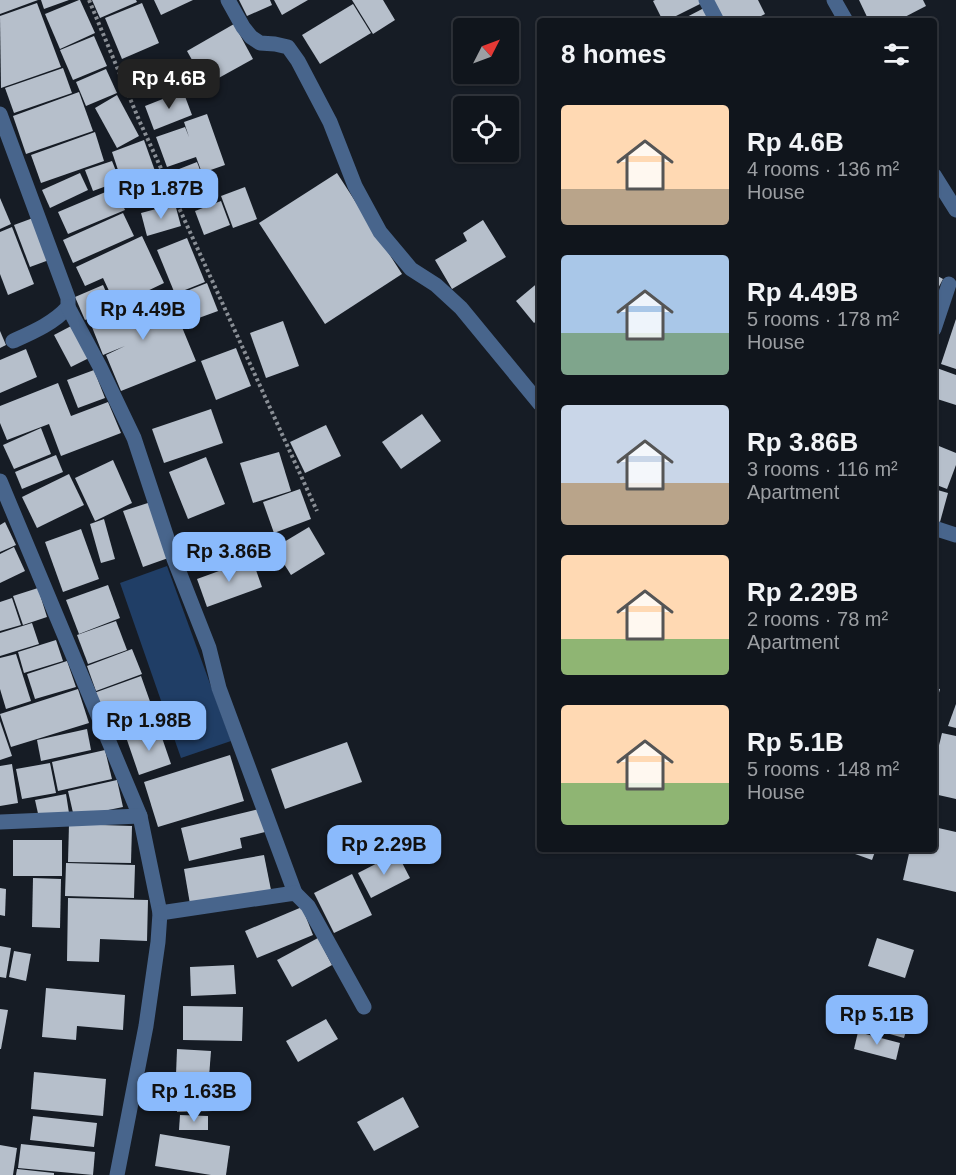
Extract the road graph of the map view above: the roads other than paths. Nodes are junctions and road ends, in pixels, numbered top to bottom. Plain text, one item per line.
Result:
1 (228, 0) edge
2 (706, 0) edge
3 (834, 0) edge
4 (715, 18) edge
5 (844, 18) edge
6 (0, 114) edge
7 (937, 180) edge
8 (956, 210) edge
9 (949, 284) dead end
10 (68, 307) junction
11 (937, 320) edge
12 (13, 341) dead end
13 (537, 400) edge
14 (0, 482) edge
15 (937, 529) edge
16 (956, 535) edge
17 (140, 816) junction
18 (0, 822) edge
19 (295, 893) junction
20 (160, 913) junction
21 (364, 1007) dead end
22 (117, 1175) edge

1 - 13 street
2 - 4 street
3 - 5 street
6 - 10 street
7 - 8 street
9 - 11 street
10 - 12 street
10 - 19 street
14 - 17 street
15 - 16 street
17 - 18 street
17 - 20 street
19 - 20 street
19 - 21 street
20 - 22 street

